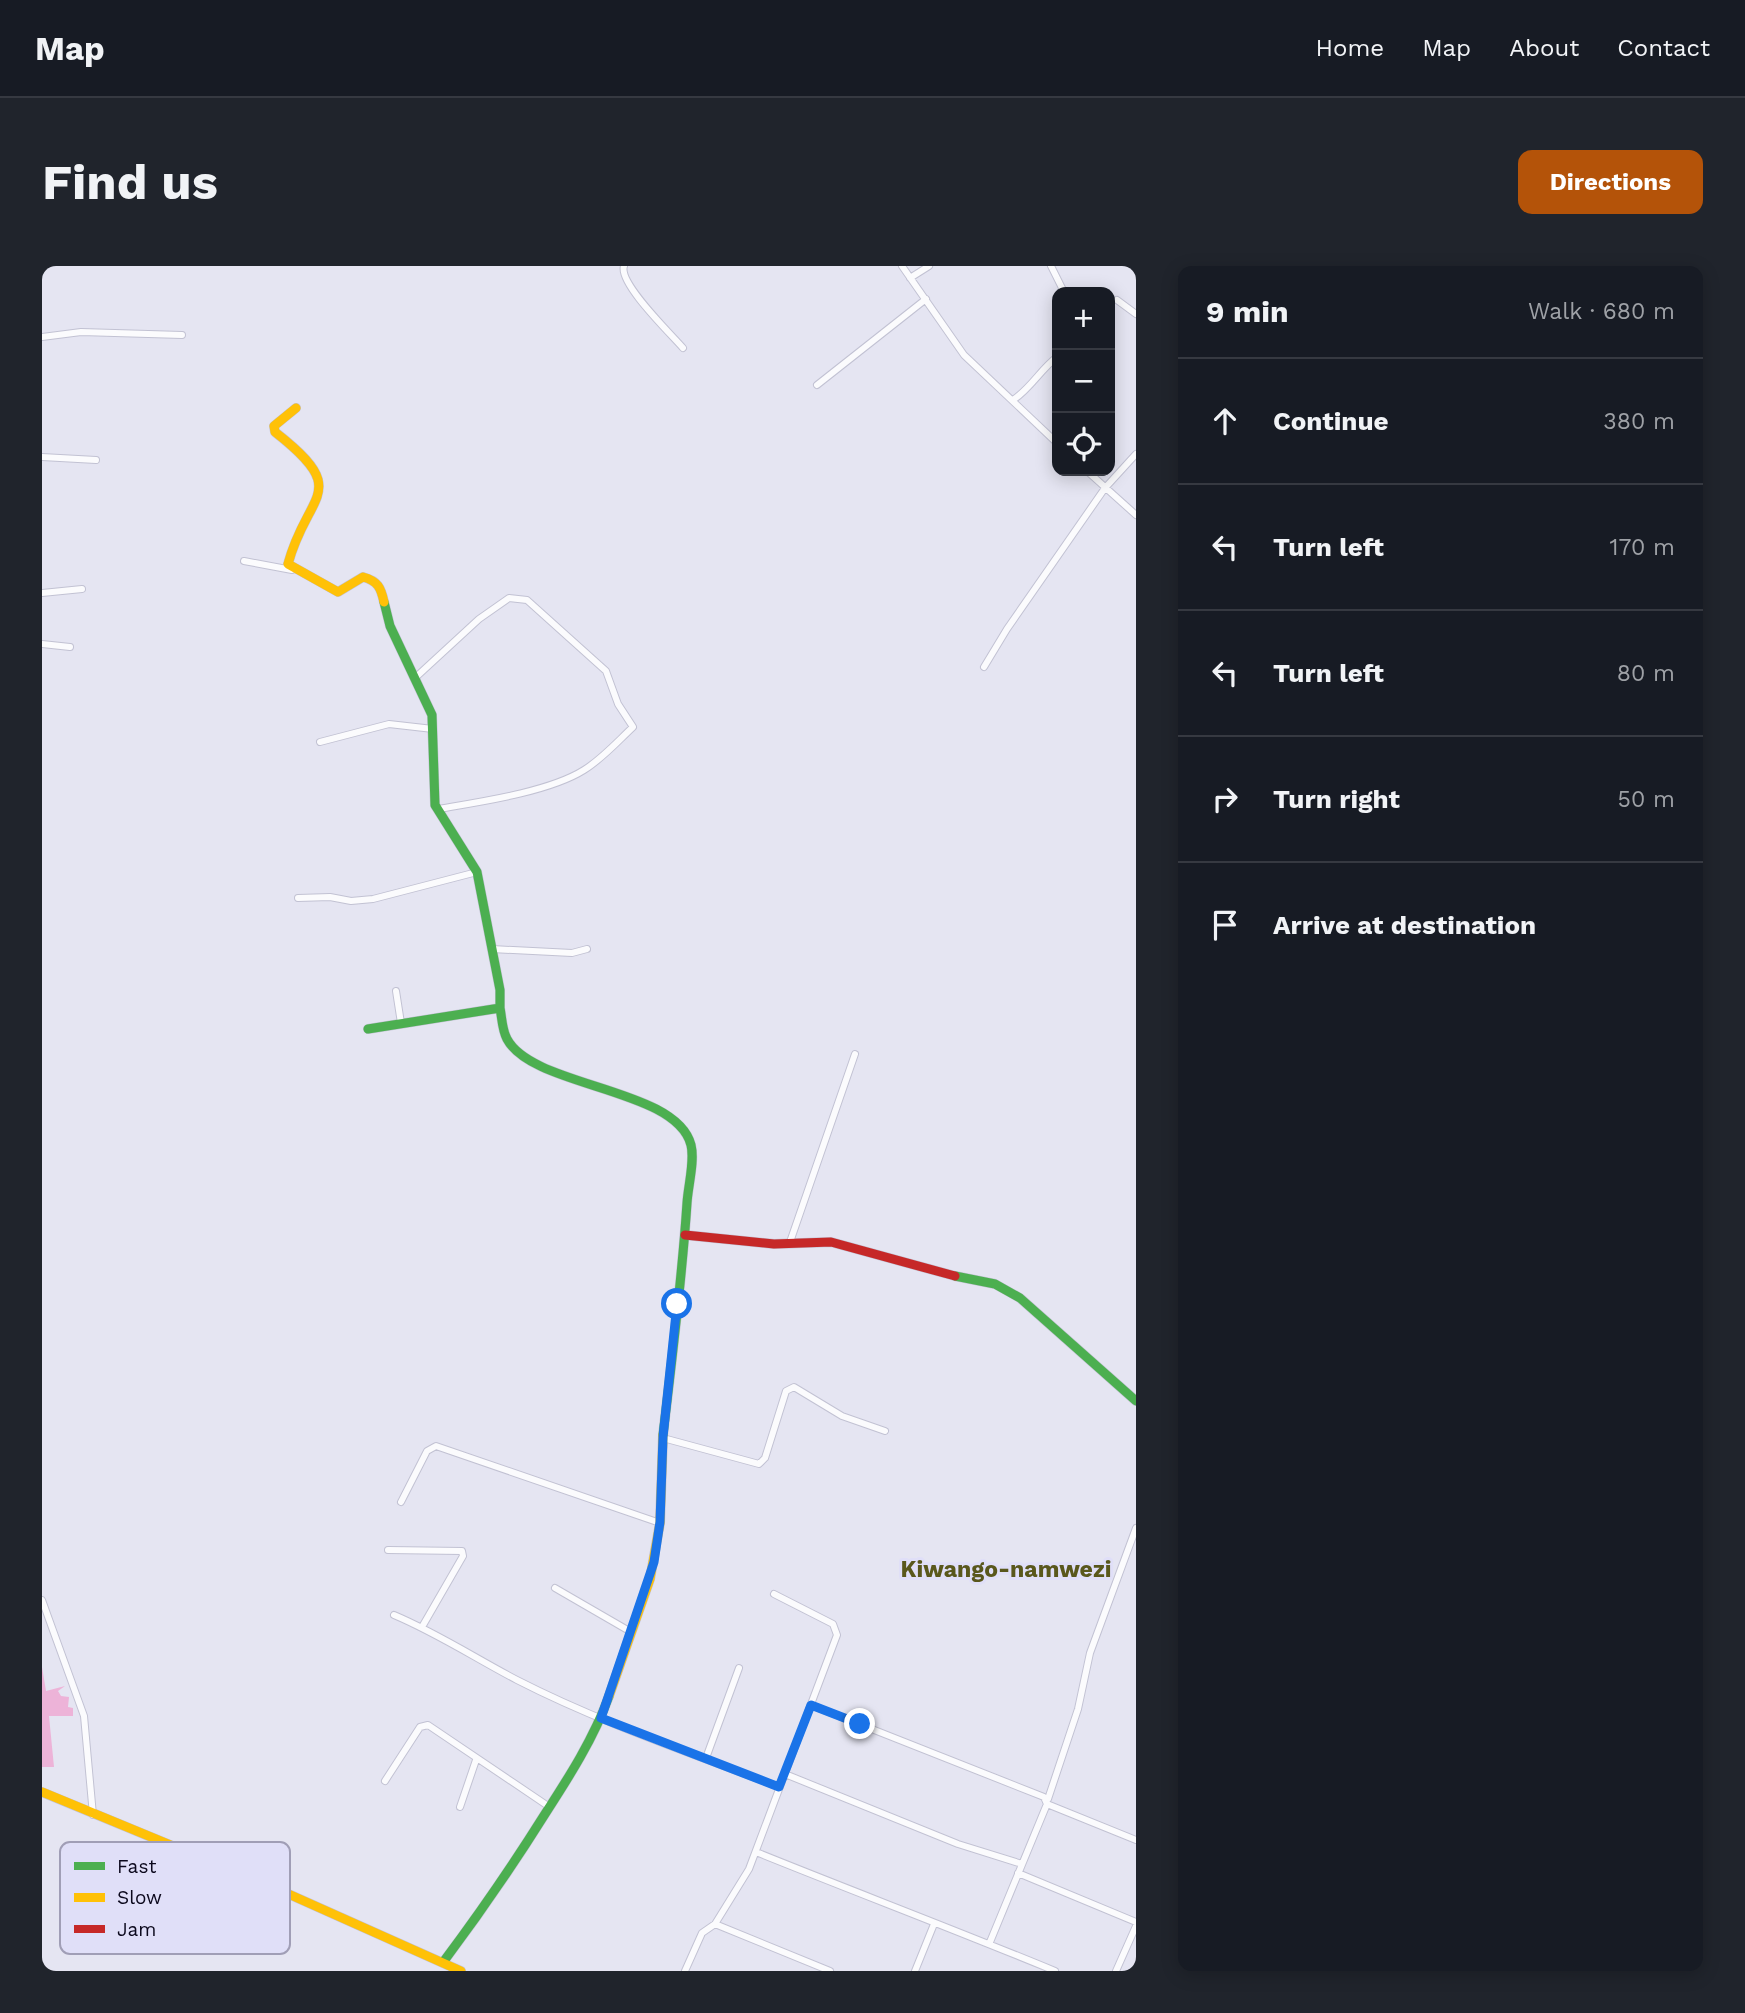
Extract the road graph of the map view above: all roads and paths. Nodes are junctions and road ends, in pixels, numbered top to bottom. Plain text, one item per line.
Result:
1 (624, 266) edge
2 (902, 266) edge
3 (929, 266) edge
4 (1052, 266) edge
5 (910, 278) junction
6 (1062, 287) edge
7 (926, 299) junction
8 (1117, 300) dead end
9 (1136, 314) edge
10 (182, 335) dead end
11 (42, 337) edge
12 (683, 348) dead end
13 (1052, 361) edge
14 (817, 385) dead end
15 (1013, 400) junction
16 (296, 408) dead end
17 (1052, 438) edge
18 (1136, 454) edge
19 (42, 457) edge
20 (96, 460) dead end
21 (1092, 476) edge
22 (1105, 488) junction
23 (1136, 515) edge
24 (244, 561) dead end
25 (292, 570) junction
26 (82, 589) dead end
27 (42, 593) edge
28 (42, 644) edge
29 (70, 647) dead end
30 (984, 667) dead end
31 (416, 677) junction
32 (433, 729) junction
33 (320, 742) dead end
34 (438, 809) junction
35 (477, 872) junction
36 (298, 898) dead end
37 (492, 949) junction
38 (587, 949) dead end
39 (396, 991) dead end
40 (500, 1008) junction
41 (401, 1023) junction
42 (368, 1029) dead end
43 (855, 1055) dead end
44 (685, 1235) junction
45 (790, 1242) junction
46 (1136, 1401) edge
47 (886, 1431) dead end
48 (663, 1437) junction
49 (401, 1502) dead end
50 (660, 1522) junction
51 (1136, 1528) edge
52 (388, 1550) dead end
53 (555, 1588) dead end
54 (774, 1594) dead end
55 (42, 1600) edge
56 (394, 1615) dead end
57 (422, 1627) junction
58 (631, 1632) junction
59 (739, 1668) dead end
60 (811, 1705) junction
61 (601, 1718) junction
62 (706, 1758) junction
63 (476, 1760) junction
64 (785, 1774) junction
65 (384, 1781) dead end
66 (779, 1787) junction
67 (42, 1792) edge
68 (1047, 1802) junction
69 (548, 1806) junction
70 (460, 1807) dead end
71 (93, 1815) junction
72 (1136, 1840) edge
73 (158, 1842) edge
74 (756, 1852) junction
75 (1022, 1864) junction
76 (1018, 1874) junction
77 (290, 1897) edge
78 (715, 1924) junction
79 (934, 1924) junction
80 (1136, 1924) edge
81 (990, 1942) junction
82 (444, 1961) junction
83 (461, 1971) edge
84 (685, 1971) edge
85 (830, 1971) edge
86 (915, 1971) edge
87 (1055, 1971) edge
88 (1116, 1971) edge

1 - 12 street
2 - 5 street
3 - 5 street
4 - 6 street
5 - 7 street
7 - 14 street
7 - 15 street
8 - 9 street
10 - 11 street
13 - 15 street
15 - 17 street
16 - 25 street
18 - 22 street
19 - 20 street
21 - 22 street
22 - 23 street
22 - 30 street
24 - 25 street
25 - 31 street
26 - 27 street
28 - 29 street
31 - 32 street
31 - 34 street
32 - 33 street
32 - 34 street
34 - 35 street
35 - 36 street
35 - 37 street
37 - 38 street
37 - 40 street
39 - 41 street
40 - 41 street
40 - 44 street
41 - 42 street
43 - 45 street
44 - 45 street
44 - 48 street
45 - 46 street
47 - 48 street
48 - 50 street
49 - 50 street
50 - 58 street
51 - 68 street
52 - 57 street
53 - 58 street
54 - 60 street
55 - 71 street
56 - 57 street
57 - 61 street
58 - 61 street
59 - 62 street
60 - 64 street
60 - 68 street
61 - 62 street
61 - 69 street
62 - 66 street
63 - 65 street
63 - 69 street
63 - 70 street
64 - 66 street
64 - 75 street
66 - 74 street
67 - 71 street
68 - 72 street
68 - 75 street
69 - 82 street
71 - 73 street
74 - 78 street
74 - 79 street
75 - 76 street
76 - 80 street
76 - 81 street
77 - 82 street
78 - 84 street
78 - 85 street
79 - 81 street
79 - 86 street
80 - 88 street
81 - 87 street
82 - 83 street

